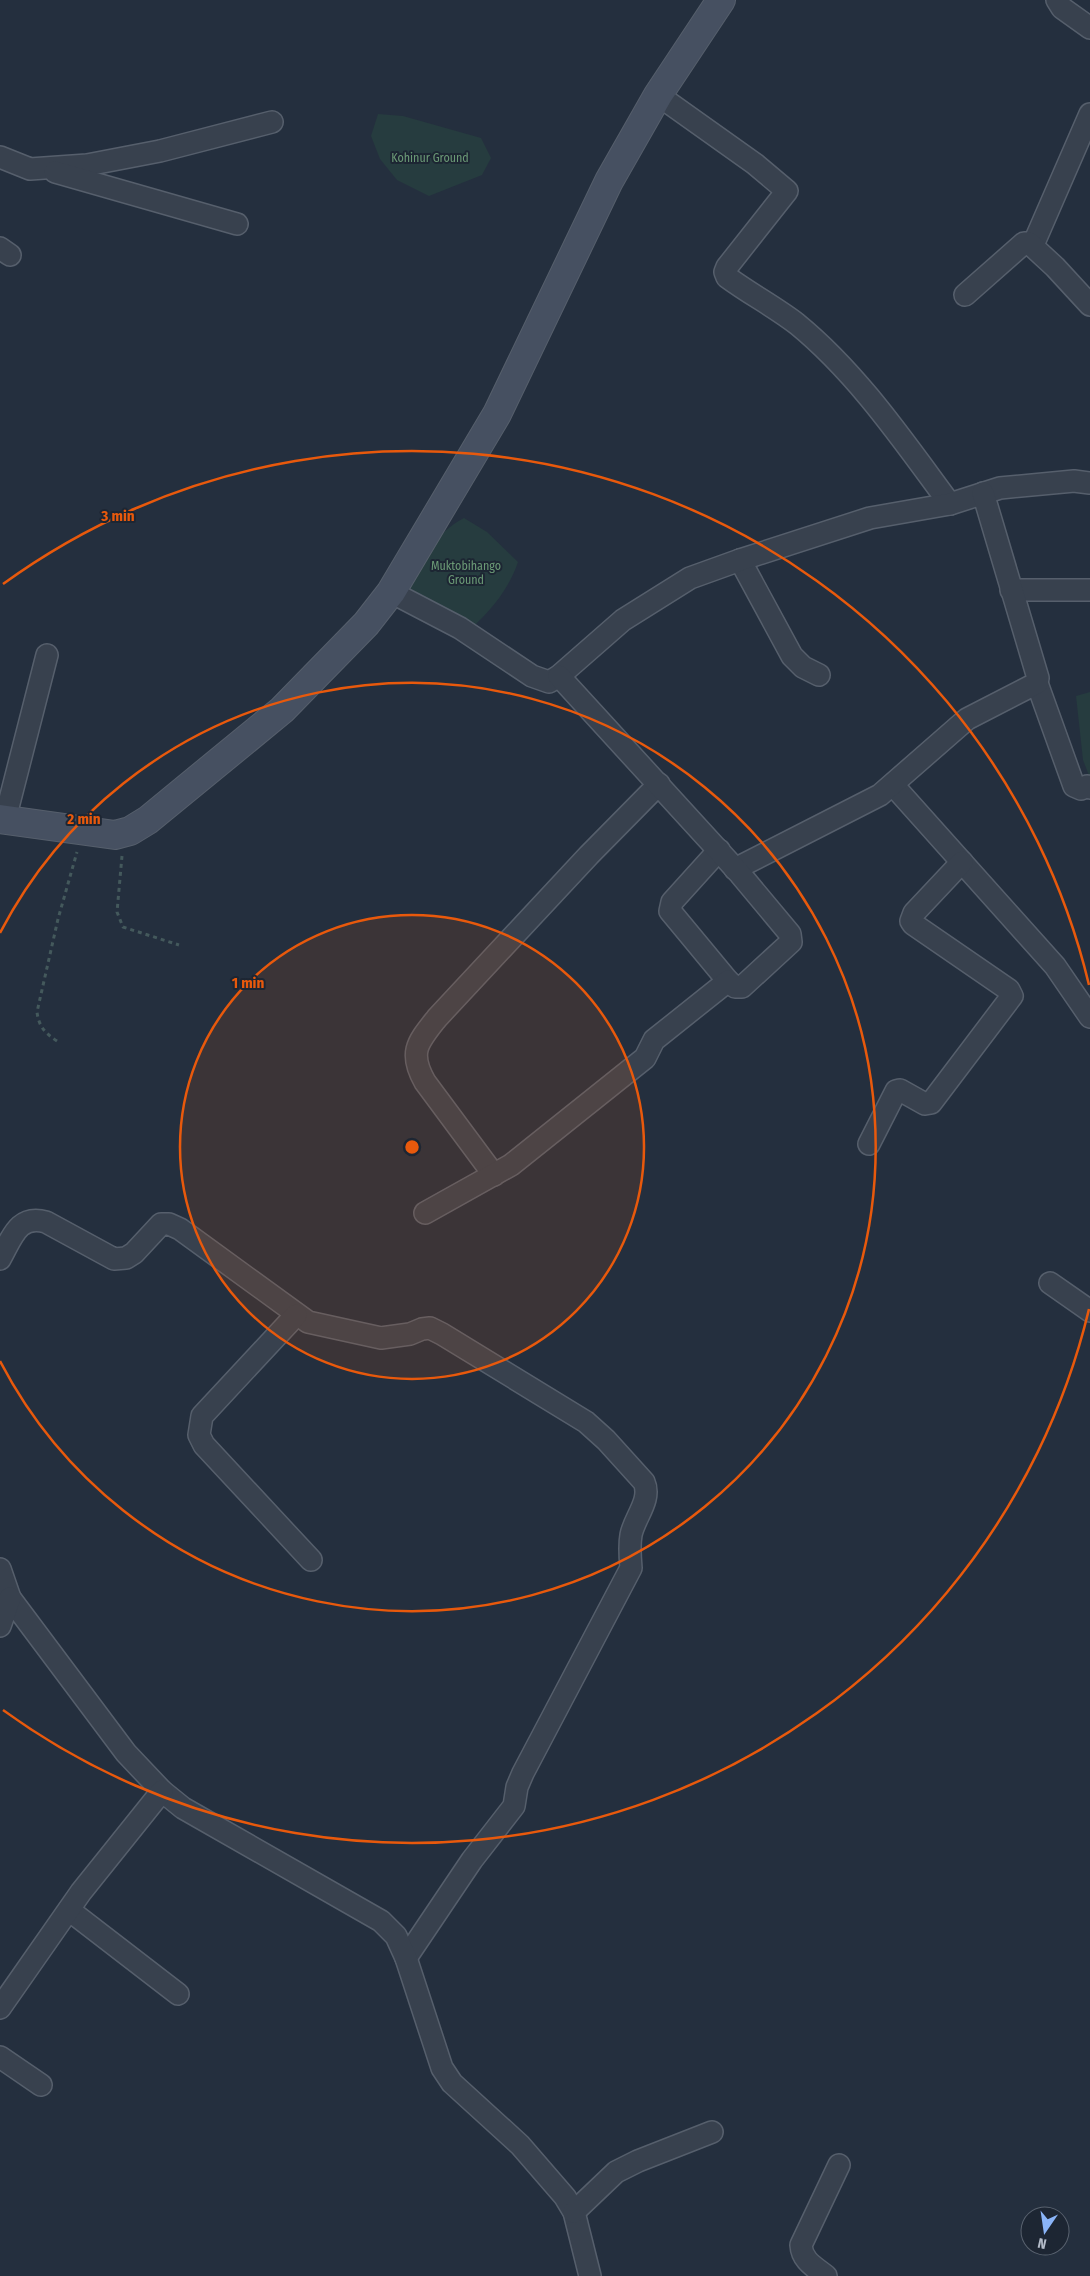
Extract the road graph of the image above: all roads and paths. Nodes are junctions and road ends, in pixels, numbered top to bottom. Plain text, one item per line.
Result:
1 (721, 0) edge
2 (1057, 0) edge
3 (1090, 28) edge
4 (658, 95) junction
5 (1090, 114) edge
6 (272, 122) dead end
7 (0, 157) edge
8 (42, 169) junction
9 (237, 224) dead end
10 (1033, 245) junction
11 (965, 295) dead end
12 (1090, 305) edge
13 (1090, 484) edge
14 (983, 493) junction
15 (950, 504) junction
16 (740, 560) junction
17 (1011, 590) junction
18 (1090, 590) edge
19 (391, 592) junction
20 (47, 655) dead end
21 (819, 675) dead end
22 (559, 676) junction
23 (1037, 683) junction
24 (659, 784) junction
25 (893, 785) junction
26 (1090, 788) edge
27 (3, 819) edge
28 (82, 831) junction
29 (123, 834) junction
30 (719, 850) junction
31 (962, 862) junction
32 (735, 869) junction
33 (179, 945) dead end
34 (728, 981) junction
35 (1090, 1017) edge
36 (58, 1040) dead end
37 (869, 1144) dead end
38 (494, 1175) junction
39 (425, 1213) dead end
40 (0, 1258) edge
41 (1050, 1283) dead end
42 (1090, 1311) edge
43 (296, 1315) junction
44 (311, 1560) dead end
45 (0, 1569) edge
46 (10, 1598) junction
47 (0, 1626) edge
48 (162, 1792) junction
49 (69, 1910) junction
50 (406, 1958) junction
51 (178, 1994) dead end
52 (0, 2008) edge
53 (0, 2057) edge
54 (41, 2085) dead end
55 (712, 2132) dead end
56 (839, 2166) dead end
57 (574, 2212) junction
58 (590, 2276) edge
59 (826, 2276) edge

1 - 4 street
2 - 3 street
4 - 15 street
4 - 19 street
5 - 10 street
6 - 8 street
7 - 8 street
8 - 9 street
10 - 11 street
10 - 12 street
13 - 14 street
14 - 15 street
14 - 17 street
15 - 16 street
16 - 21 street
16 - 22 street
17 - 18 street
17 - 23 street
19 - 22 street
19 - 29 street
20 - 27 street
22 - 24 street
23 - 25 street
23 - 26 street
24 - 30 street
24 - 38 street
25 - 31 street
25 - 32 street
27 - 28 street
28 - 29 street
28 - 36 path
29 - 33 path
30 - 32 street
30 - 34 street
31 - 35 street
31 - 37 street
32 - 34 street
34 - 38 street
38 - 39 street
40 - 43 street
41 - 42 street
43 - 44 street
43 - 50 street
45 - 46 street
46 - 47 street
46 - 48 street
48 - 49 street
48 - 50 street
49 - 51 street
49 - 52 street
50 - 57 street
53 - 54 street
55 - 57 street
56 - 59 street
57 - 58 street

